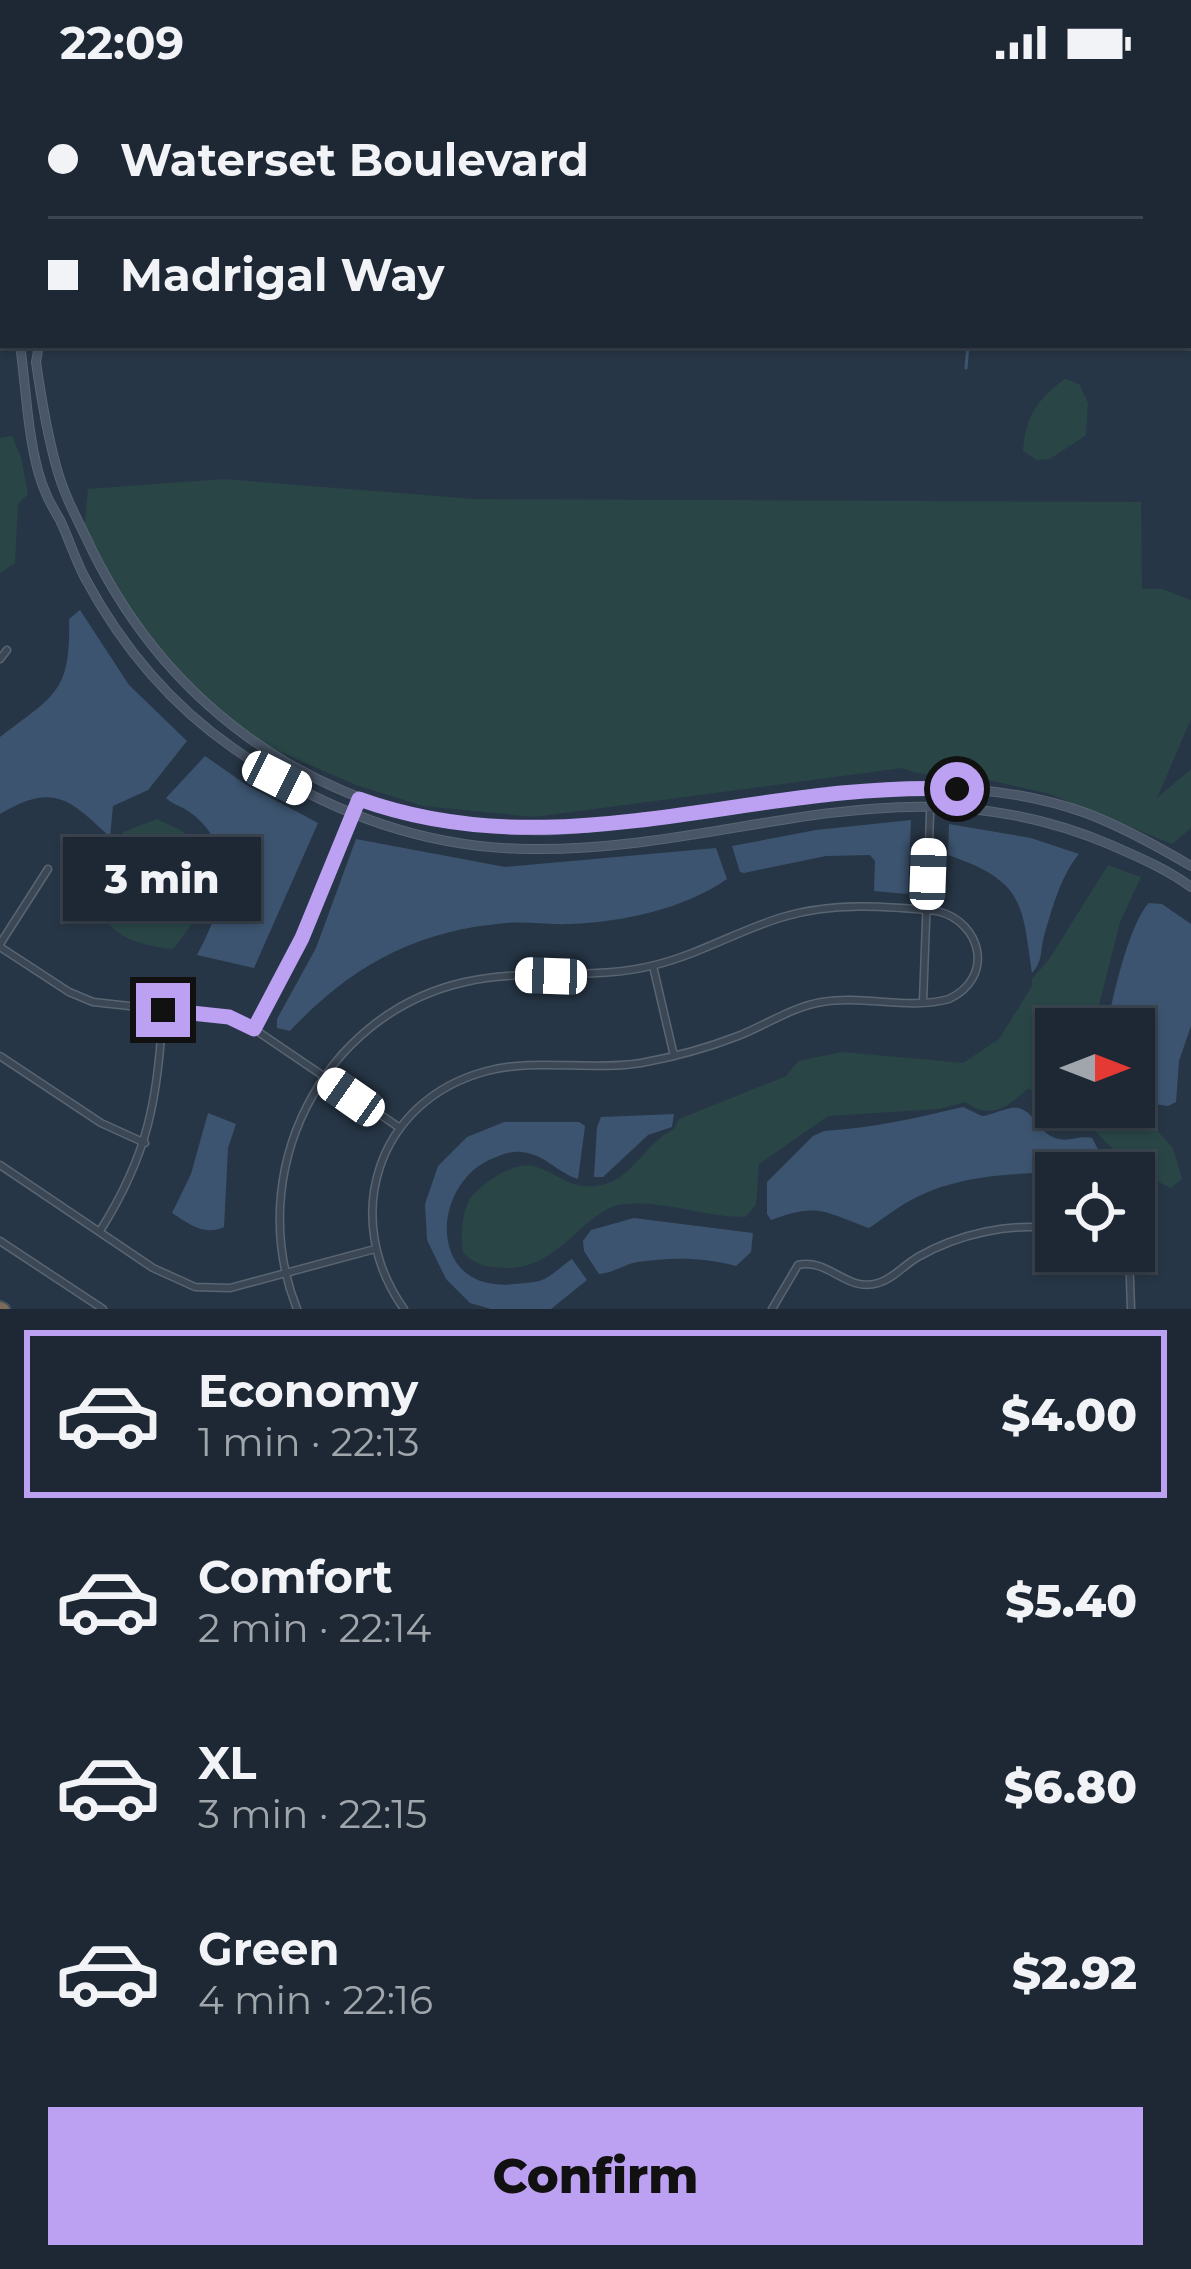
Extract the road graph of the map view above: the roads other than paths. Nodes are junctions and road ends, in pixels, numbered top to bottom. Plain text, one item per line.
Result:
1 (20, 348) edge
2 (39, 348) edge
3 (7, 650) dead end
4 (0, 659) edge
5 (931, 788) junction
6 (359, 799) junction
7 (931, 804) junction
8 (352, 814) junction
9 (1191, 866) edge
10 (48, 869) dead end
11 (1191, 887) edge
12 (927, 910) junction
13 (0, 945) edge
14 (653, 966) junction
15 (923, 1002) junction
16 (163, 1010) junction
17 (254, 1029) junction
18 (0, 1056) edge
19 (674, 1056) junction
20 (322, 1077) junction
21 (400, 1128) junction
22 (145, 1143) junction
23 (0, 1165) edge
24 (1035, 1226) edge
25 (100, 1231) junction
26 (0, 1241) edge
27 (375, 1249) junction
28 (285, 1272) junction
29 (1130, 1272) edge
30 (103, 1309) edge
31 (297, 1309) edge
32 (404, 1309) edge
33 (772, 1309) edge
34 (1131, 1309) edge

1 - 8 street
2 - 6 street
3 - 4 street
5 - 6 street
5 - 7 street
5 - 9 street
6 - 8 street
7 - 8 street
7 - 11 street
7 - 12 street
8 - 17 street
10 - 13 street
12 - 14 street
12 - 15 street
12 - 15 street
13 - 16 street
14 - 19 street
14 - 20 street
15 - 19 street
16 - 17 street
16 - 22 street
17 - 20 street
18 - 22 street
19 - 21 street
20 - 21 street
20 - 28 street
21 - 27 street
22 - 25 street
23 - 25 street
24 - 33 street
25 - 28 street
26 - 30 street
27 - 28 street
27 - 32 street
28 - 31 street
29 - 34 street

